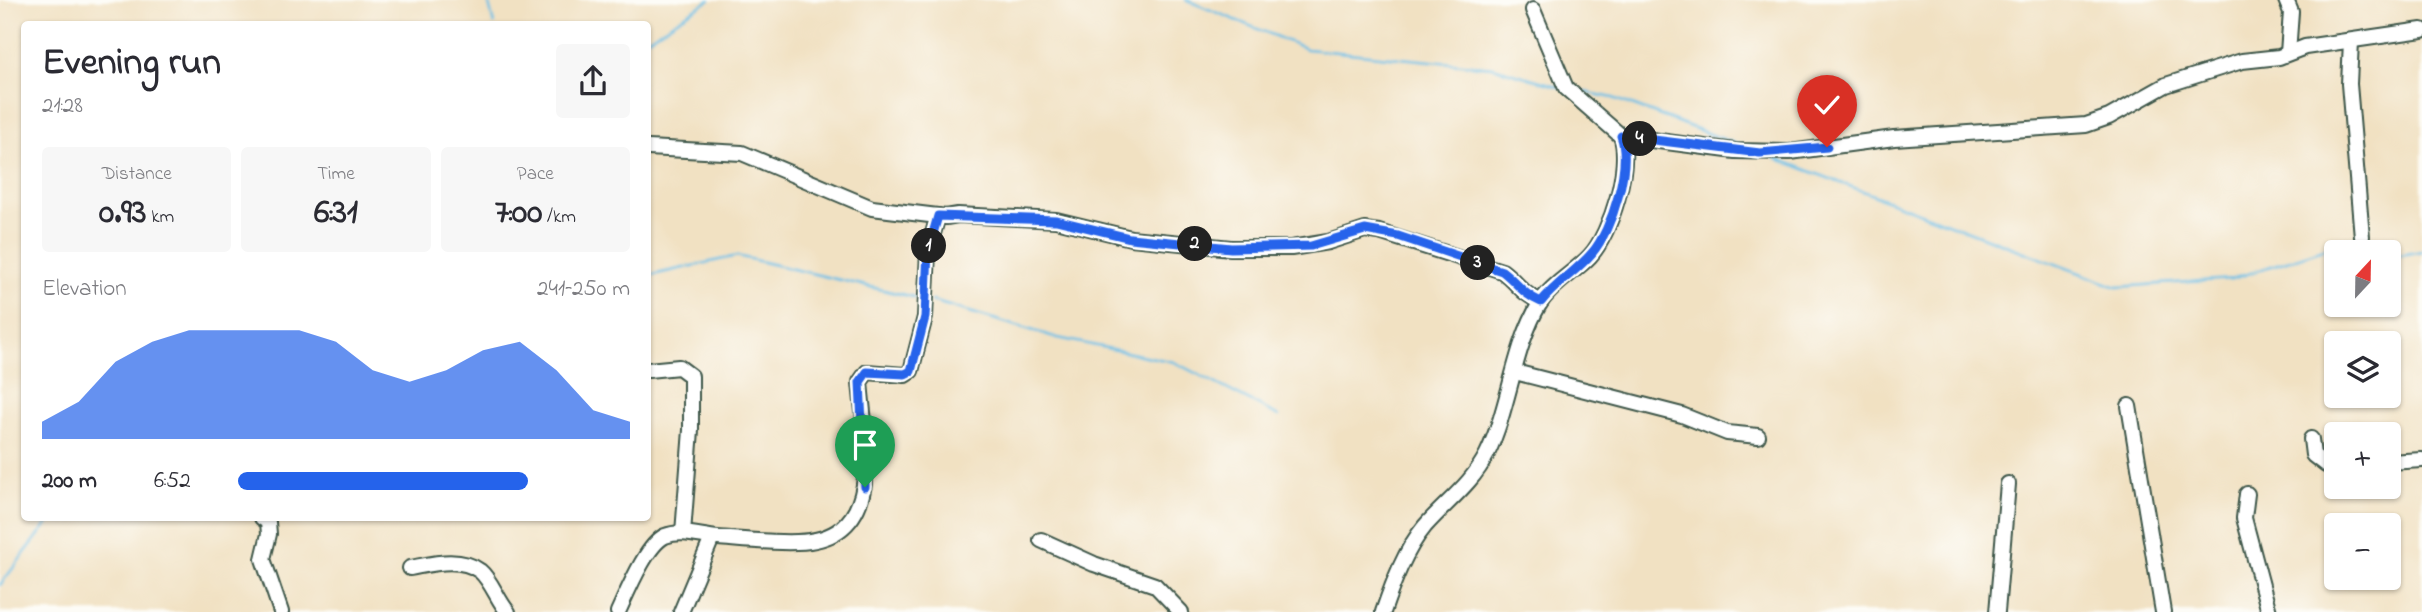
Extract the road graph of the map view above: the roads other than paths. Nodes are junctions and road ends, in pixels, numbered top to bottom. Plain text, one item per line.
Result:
1 (2286, 0) edge
2 (1533, 10) dead end
3 (2422, 30) edge
4 (2351, 41) junction
5 (2288, 52) junction
6 (1621, 136) junction
7 (651, 148) edge
8 (938, 216) junction
9 (2362, 237) dead end
10 (1541, 302) junction
11 (651, 370) edge
12 (1515, 372) junction
13 (2129, 406) dead end
14 (1758, 436) dead end
15 (2311, 439) dead end
16 (2422, 460) edge
17 (2401, 461) edge
18 (2324, 463) edge
19 (2007, 484) dead end
20 (2247, 494) dead end
21 (266, 521) edge
22 (683, 533) junction
23 (712, 538) junction
24 (1041, 540) dead end
25 (410, 568) dead end
26 (281, 612) edge
27 (508, 612) edge
28 (618, 612) edge
29 (681, 612) edge
30 (1181, 612) edge
31 (1383, 612) edge
32 (1997, 612) edge
33 (2163, 612) edge
34 (2270, 612) edge

1 - 5 street
2 - 6 street
3 - 4 street
4 - 5 street
4 - 9 street
5 - 6 street
6 - 10 street
7 - 8 street
8 - 10 street
8 - 23 street
10 - 12 street
11 - 22 street
12 - 14 street
12 - 31 street
13 - 33 street
15 - 18 street
16 - 17 street
19 - 32 street
20 - 34 street
21 - 26 street
22 - 23 street
22 - 28 street
23 - 29 street
24 - 30 street
25 - 27 street

